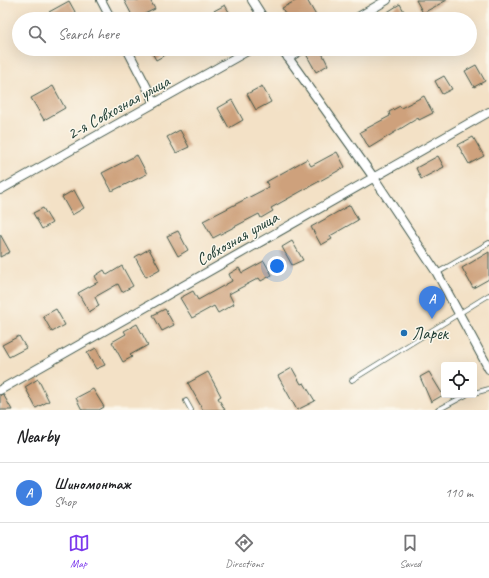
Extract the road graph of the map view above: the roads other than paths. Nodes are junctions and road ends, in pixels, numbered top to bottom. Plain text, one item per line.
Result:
1 (101, 0) edge
2 (252, 0) edge
3 (385, 0) edge
4 (107, 12) edge
5 (260, 12) edge
6 (365, 12) edge
7 (131, 56) edge
8 (239, 56) edge
9 (291, 56) edge
10 (288, 58) joint
11 (155, 103) junction
12 (489, 112) edge
13 (374, 178) junction
14 (0, 190) edge
15 (489, 242) edge
16 (438, 273) junction
17 (487, 296) edge
18 (489, 302) edge
19 (459, 312) junction
20 (489, 369) edge
21 (352, 380) dead end
22 (489, 389) edge
23 (0, 390) edge
24 (477, 392) edge
25 (460, 398) edge
26 (186, 401) dead end
27 (191, 410) edge
28 (438, 410) edge

1 - 4 street
2 - 5 street
3 - 6 street
7 - 11 street
8 - 11 street, 2-я Совхозная улица
9 - 10 street
10 - 13 street
11 - 14 street, 2-я Совхозная улица
12 - 13 street, Совхозная улица
13 - 16 street
13 - 23 street, Совхозная улица
15 - 16 lane
16 - 19 street
17 - 18 lane
17 - 19 lane
19 - 20 street
19 - 21 lane
22 - 24 lane
25 - 28 lane
26 - 27 lane

